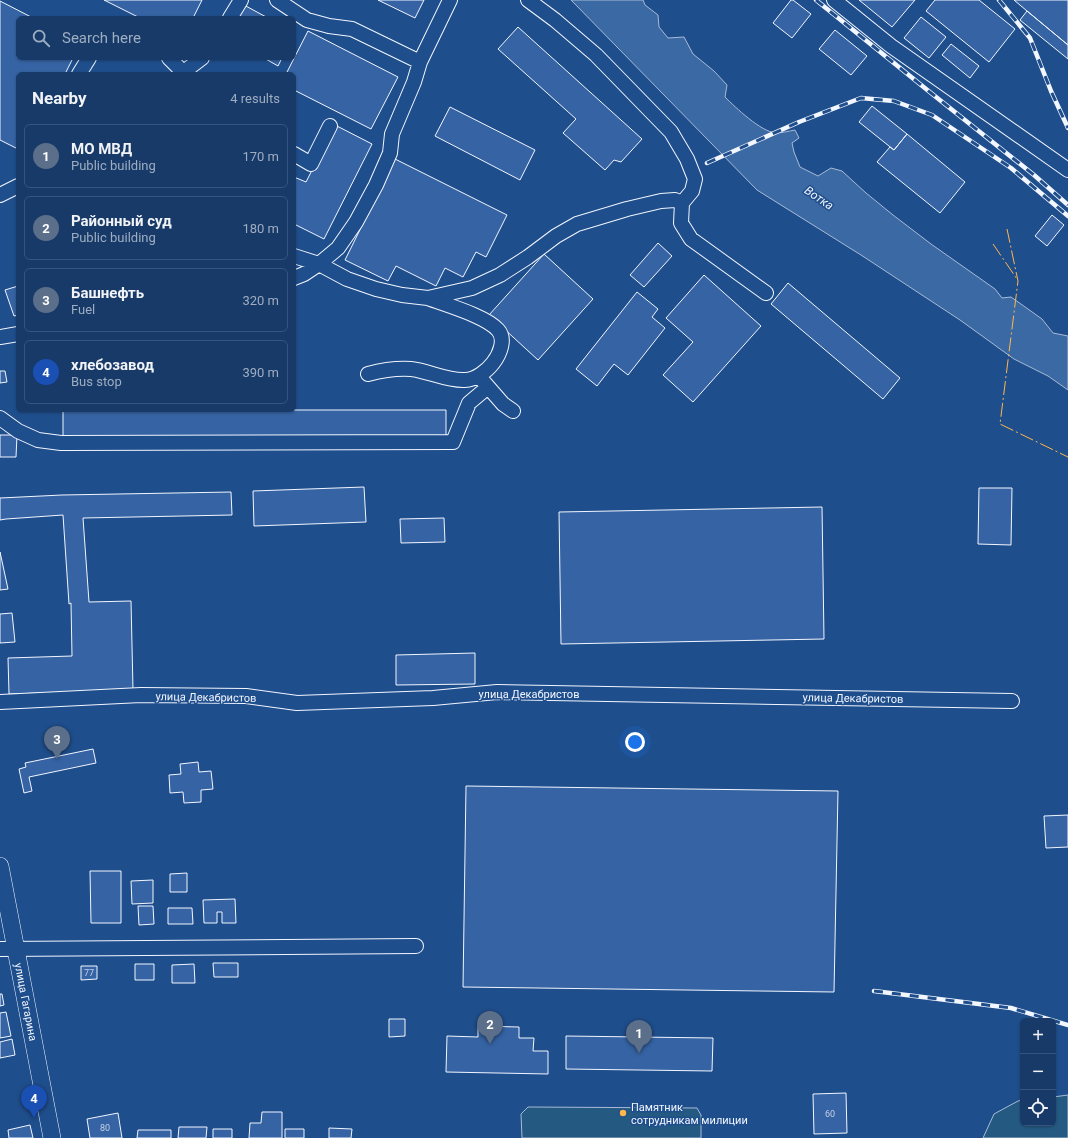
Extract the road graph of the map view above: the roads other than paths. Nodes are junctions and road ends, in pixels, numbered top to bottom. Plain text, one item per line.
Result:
1 (240, 0) edge
2 (277, 0) edge
3 (450, 0) edge
4 (528, 0) edge
5 (834, 0) edge
6 (231, 16) edge
7 (89, 60) edge
8 (171, 60) edge
9 (199, 60) edge
10 (420, 62) junction
11 (80, 72) edge
12 (181, 72) edge
13 (183, 72) edge
14 (330, 126) dead end
15 (296, 155) edge
16 (1068, 170) edge
17 (16, 187) edge
18 (0, 195) edge
19 (682, 203) junction
20 (296, 257) edge
21 (319, 264) junction
22 (296, 277) edge
23 (766, 293) dead end
24 (428, 298) junction
25 (16, 334) edge
26 (0, 337) edge
27 (368, 374) dead end
28 (479, 376) junction
29 (488, 387) junction
30 (513, 412) dead end
31 (0, 418) edge
32 (1012, 700) dead end
33 (0, 702) edge
34 (0, 866) edge
35 (416, 946) dead end
36 (8, 949) edge
37 (52, 1138) edge

1 - 6 street
2 - 10 street
3 - 10 street
4 - 19 street
5 - 16 street
7 - 11 street
8 - 12 street
9 - 13 street
10 - 21 street
14 - 15 street
17 - 18 street
19 - 23 street
19 - 24 street
20 - 21 street
21 - 22 street
21 - 24 street
24 - 28 street
25 - 26 street
27 - 28 street
28 - 29 street
29 - 30 street
29 - 31 street
32 - 33 street, улица Декабристов
34 - 36 main road, улица Гагарина
35 - 36 street
36 - 37 main road, улица Гагарина

